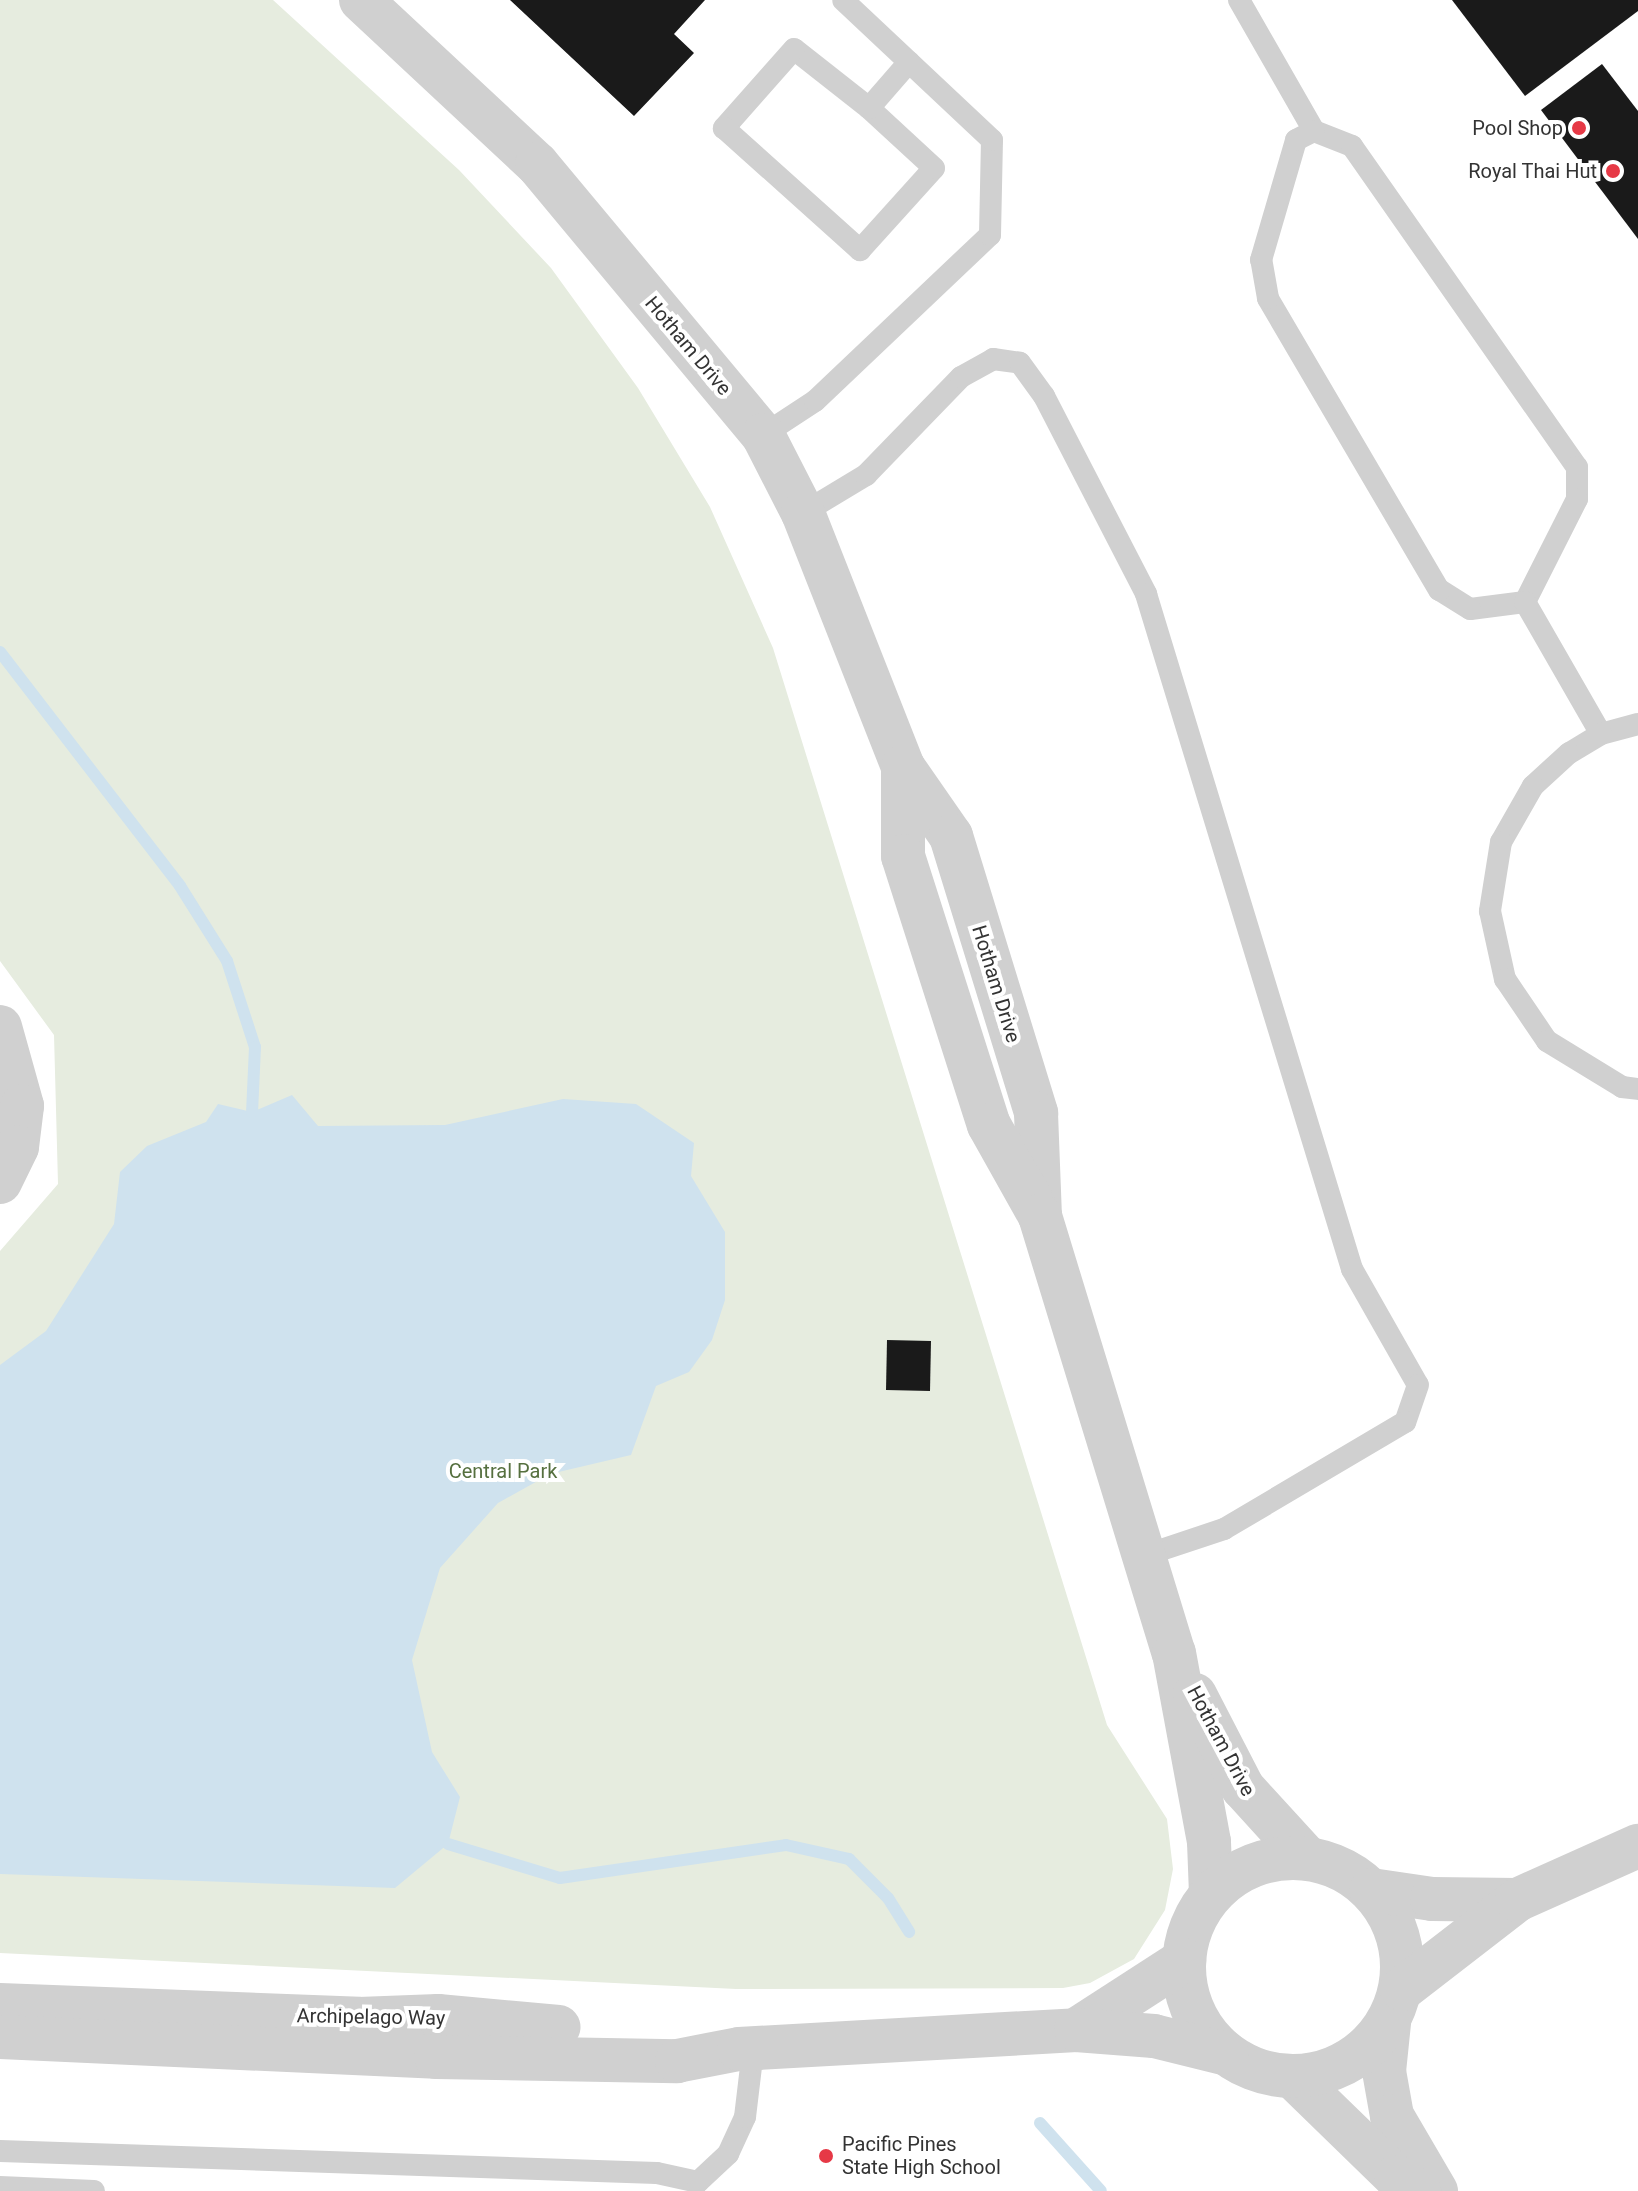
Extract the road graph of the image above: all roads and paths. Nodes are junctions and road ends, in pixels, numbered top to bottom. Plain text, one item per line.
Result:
1 (361, 0) edge
2 (843, 0) edge
3 (1239, 0) edge
4 (909, 62) junction
5 (869, 108) junction
6 (1314, 131) junction
7 (763, 435) junction
8 (803, 513) junction
9 (1525, 602) junction
10 (1638, 724) edge
11 (1601, 734) junction
12 (0, 1027) edge
13 (1638, 1089) edge
14 (0, 1182) edge
15 (1143, 1556) junction
16 (1174, 1653) junction
17 (1638, 1846) edge
18 (1307, 1858) junction
19 (1371, 1890) junction
20 (1211, 1894) junction
21 (1517, 1900) junction
22 (1184, 1960) junction
23 (0, 2005) edge
24 (1395, 2006) junction
25 (1076, 2030) junction
26 (0, 2037) edge
27 (746, 2050) junction
28 (1227, 2054) junction
29 (1293, 2077) junction
30 (0, 2151) edge
31 (0, 2187) edge
32 (696, 2188) edge
33 (94, 2191) edge
34 (1419, 2191) edge
35 (1436, 2191) edge

1 - 7 street, Hotham Drive
2 - 4 lane
3 - 6 lane
4 - 5 lane
4 - 7 lane
5 - 5 lane
6 - 9 lane
6 - 9 lane
7 - 8 street, Hotham Drive
8 - 15 street, Hotham Drive
8 - 15 lane
9 - 11 lane
10 - 11 lane
11 - 13 lane
12 - 14 street
15 - 16 street, Hotham Drive
16 - 18 street, Hotham Drive
16 - 20 street, Hotham Drive
17 - 21 street
18 - 19 street
18 - 20 street
19 - 21 street
19 - 24 street
20 - 22 street
21 - 24 street
22 - 25 street, Archipelago Way
22 - 28 street
23 - 27 street, Archipelago Way
24 - 29 street
24 - 35 street
25 - 27 street, Archipelago Way
25 - 28 street, Archipelago Way
26 - 27 street, Archipelago Way
27 - 32 lane
28 - 29 street
29 - 34 street
30 - 32 lane
31 - 33 lane

